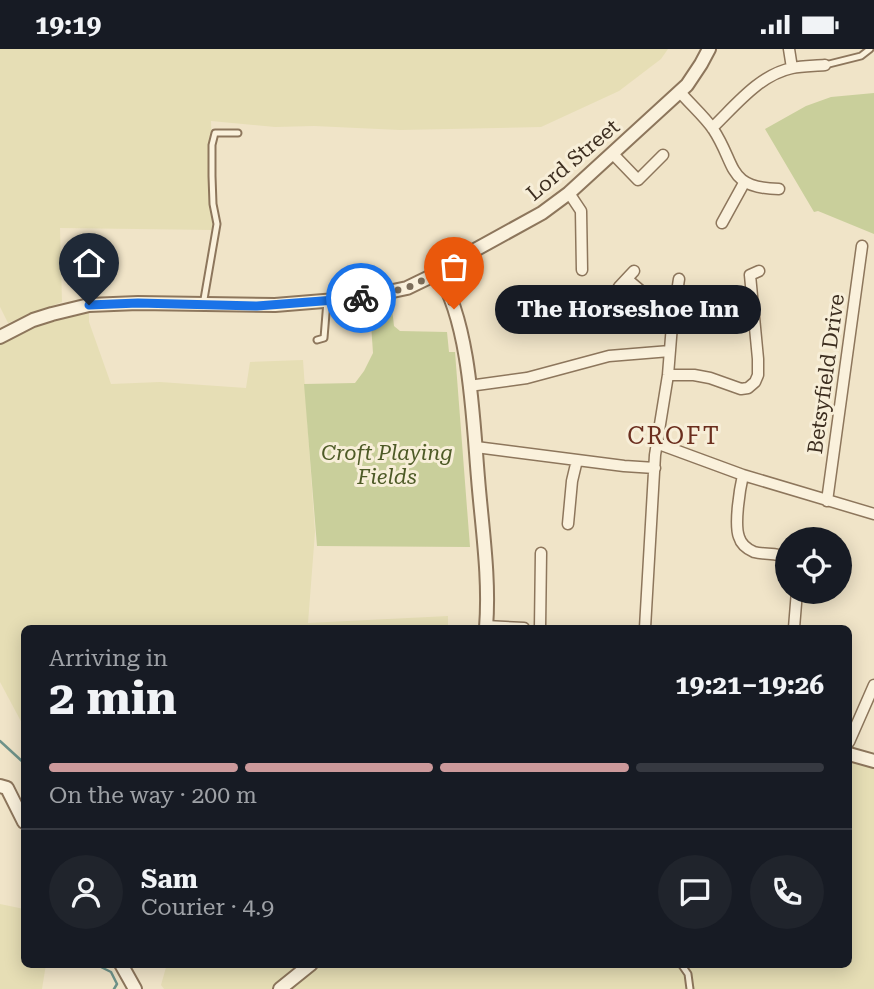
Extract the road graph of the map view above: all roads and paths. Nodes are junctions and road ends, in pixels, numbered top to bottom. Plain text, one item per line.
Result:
1 (709, 49) edge
2 (789, 49) edge
3 (870, 49) edge
4 (825, 65) joint
5 (792, 68) junction
6 (680, 92) junction
7 (712, 128) junction
8 (238, 132) dead end
9 (612, 153) junction
10 (663, 155) dead end
11 (744, 183) junction
12 (779, 189) dead end
13 (569, 193) junction
14 (722, 223) dead end
15 (859, 251) dead end
16 (582, 270) dead end
17 (759, 271) dead end
18 (438, 273) junction
19 (679, 279) dead end
20 (619, 288) dead end
21 (327, 301) junction
22 (203, 305) junction
23 (672, 325) junction
24 (0, 337) edge
25 (317, 340) dead end
26 (670, 351) junction
27 (668, 375) junction
28 (469, 386) junction
29 (656, 443) junction
30 (476, 447) junction
31 (577, 460) junction
32 (654, 468) junction
33 (743, 474) junction
34 (827, 501) junction
35 (874, 514) edge
36 (568, 524) dead end
37 (541, 553) dead end
38 (775, 554) edge
39 (796, 604) edge
40 (486, 625) edge
41 (540, 625) edge
42 (645, 625) edge
43 (794, 625) edge
44 (874, 685) edge
45 (852, 735) edge
46 (852, 755) edge
47 (874, 761) edge
48 (0, 786) edge
49 (21, 816) edge
50 (123, 968) edge
51 (306, 968) edge
52 (684, 968) edge
53 (135, 989) edge
54 (281, 989) edge
55 (690, 989) edge

1 - 6 street, Lord Street
2 - 5 street
3 - 4 lane
4 - 5 street
5 - 7 street
6 - 7 street
6 - 9 street, Lord Street
7 - 11 street
8 - 22 lane
9 - 10 street
9 - 13 street, Lord Street
11 - 12 street
11 - 14 street
13 - 16 street
13 - 18 street, Lord Street
15 - 34 street, Betsyfield Drive
17 - 27 street
18 - 21 street, Lord Street
18 - 28 street
19 - 23 street
20 - 23 street
21 - 22 street, Lord Street
21 - 25 lane
22 - 24 street, Lord Street
23 - 26 street
26 - 27 street
26 - 28 street
27 - 29 street
28 - 30 street
29 - 32 street
29 - 33 street
30 - 31 street
30 - 40 street
31 - 32 street
31 - 36 street
32 - 42 street
33 - 34 street
33 - 38 street
34 - 35 street
37 - 41 street
39 - 43 street
44 - 45 street
46 - 47 street
48 - 49 street
50 - 53 street
51 - 54 street
52 - 55 lane

